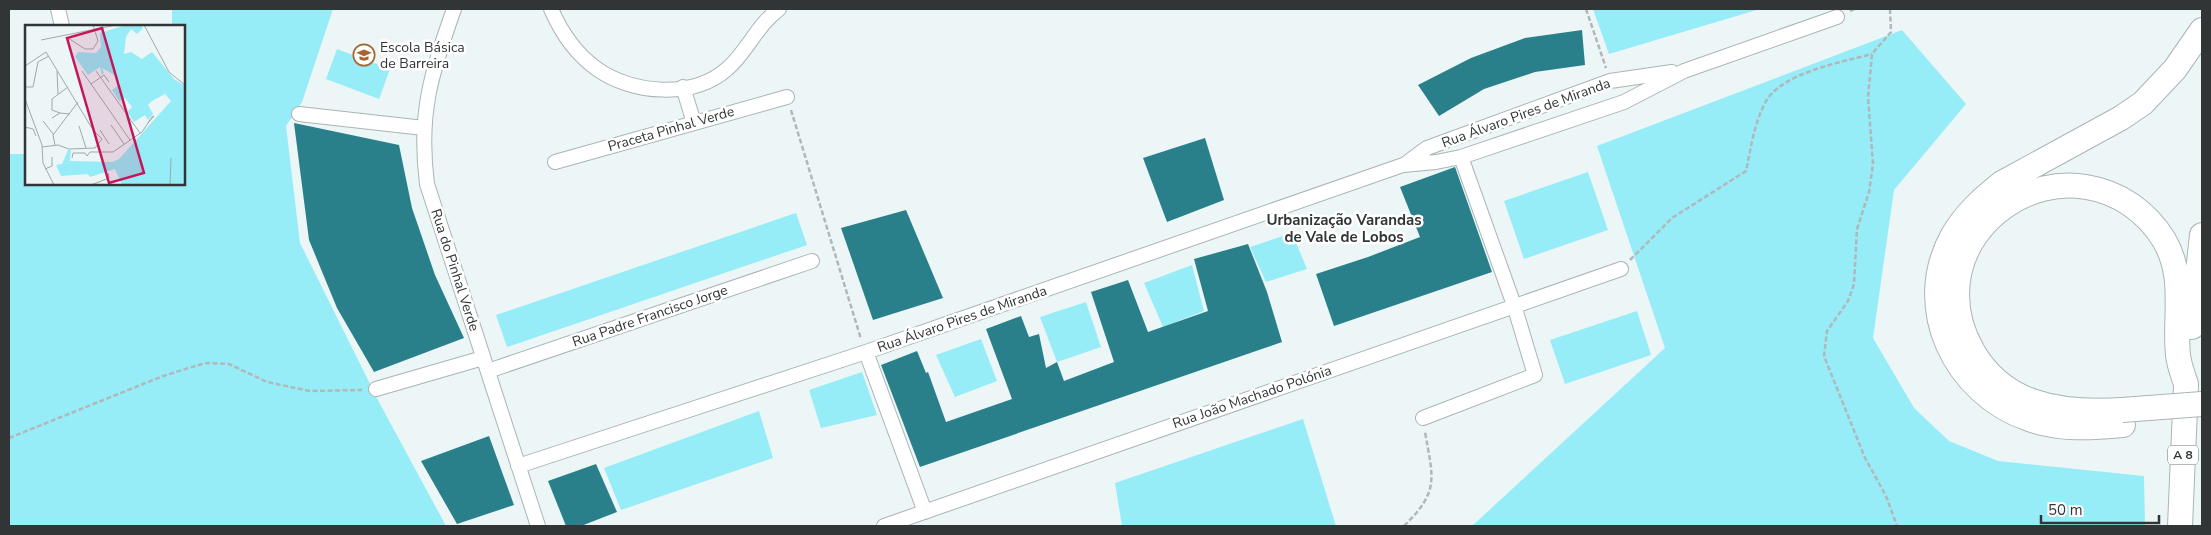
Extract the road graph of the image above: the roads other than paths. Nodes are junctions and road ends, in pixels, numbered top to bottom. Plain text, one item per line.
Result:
1 (58, 9) edge
2 (454, 9) edge
3 (551, 9) edge
4 (779, 9) edge
5 (1837, 17) dead end
6 (62, 25) edge
7 (2202, 30) edge
8 (1684, 71) junction
9 (683, 88) junction
10 (787, 97) road end
11 (299, 114) dead end
12 (694, 123) junction
13 (424, 128) junction
14 (1461, 157) junction
15 (555, 162) dead end
16 (1403, 165) junction
17 (2202, 235) edge
18 (812, 261) dead end
19 (1621, 269) road end
20 (1514, 305) junction
21 (866, 352) junction
22 (485, 365) junction
23 (2186, 384) junction
24 (376, 389) road end
25 (2202, 404) edge
26 (1423, 418) road end
27 (2122, 418) junction
28 (2202, 419) edge
29 (518, 466) junction
30 (925, 512) junction
31 (538, 526) edge
32 (884, 526) edge
33 (2180, 526) edge

1 - 6 street
2 - 13 street, Rua do Pinhal Verde
3 - 9 street
4 - 9 street
5 - 8 street, Rua Álvaro Pires de Miranda
7 - 27 highway
8 - 14 street, Rua Álvaro Pires de Miranda
8 - 16 street, Rua Álvaro Pires de Miranda
9 - 12 street
10 - 12 street, Praceta Pinhal Verde
11 - 13 street
12 - 15 street, Praceta Pinhal Verde
13 - 22 street, Rua do Pinhal Verde
14 - 16 street, Rua Álvaro Pires de Miranda
14 - 20 street
16 - 21 street, Rua Álvaro Pires de Miranda
17 - 23 highway, A 8
18 - 22 street, Rua Padre Francisco Jorge
19 - 20 street, Rua João Machado Polónia
20 - 26 street
20 - 30 street, Rua João Machado Polónia
21 - 29 street, Rua Álvaro Pires de Miranda
21 - 30 street
22 - 24 street, Rua Padre Francisco Jorge
22 - 29 street, Rua do Pinhal Verde
23 - 27 highway
23 - 33 highway, A 8
25 - 27 highway, bridge
27 - 28 highway
29 - 31 street, Rua do Pinhal Verde
30 - 32 street, Rua João Machado Polónia

